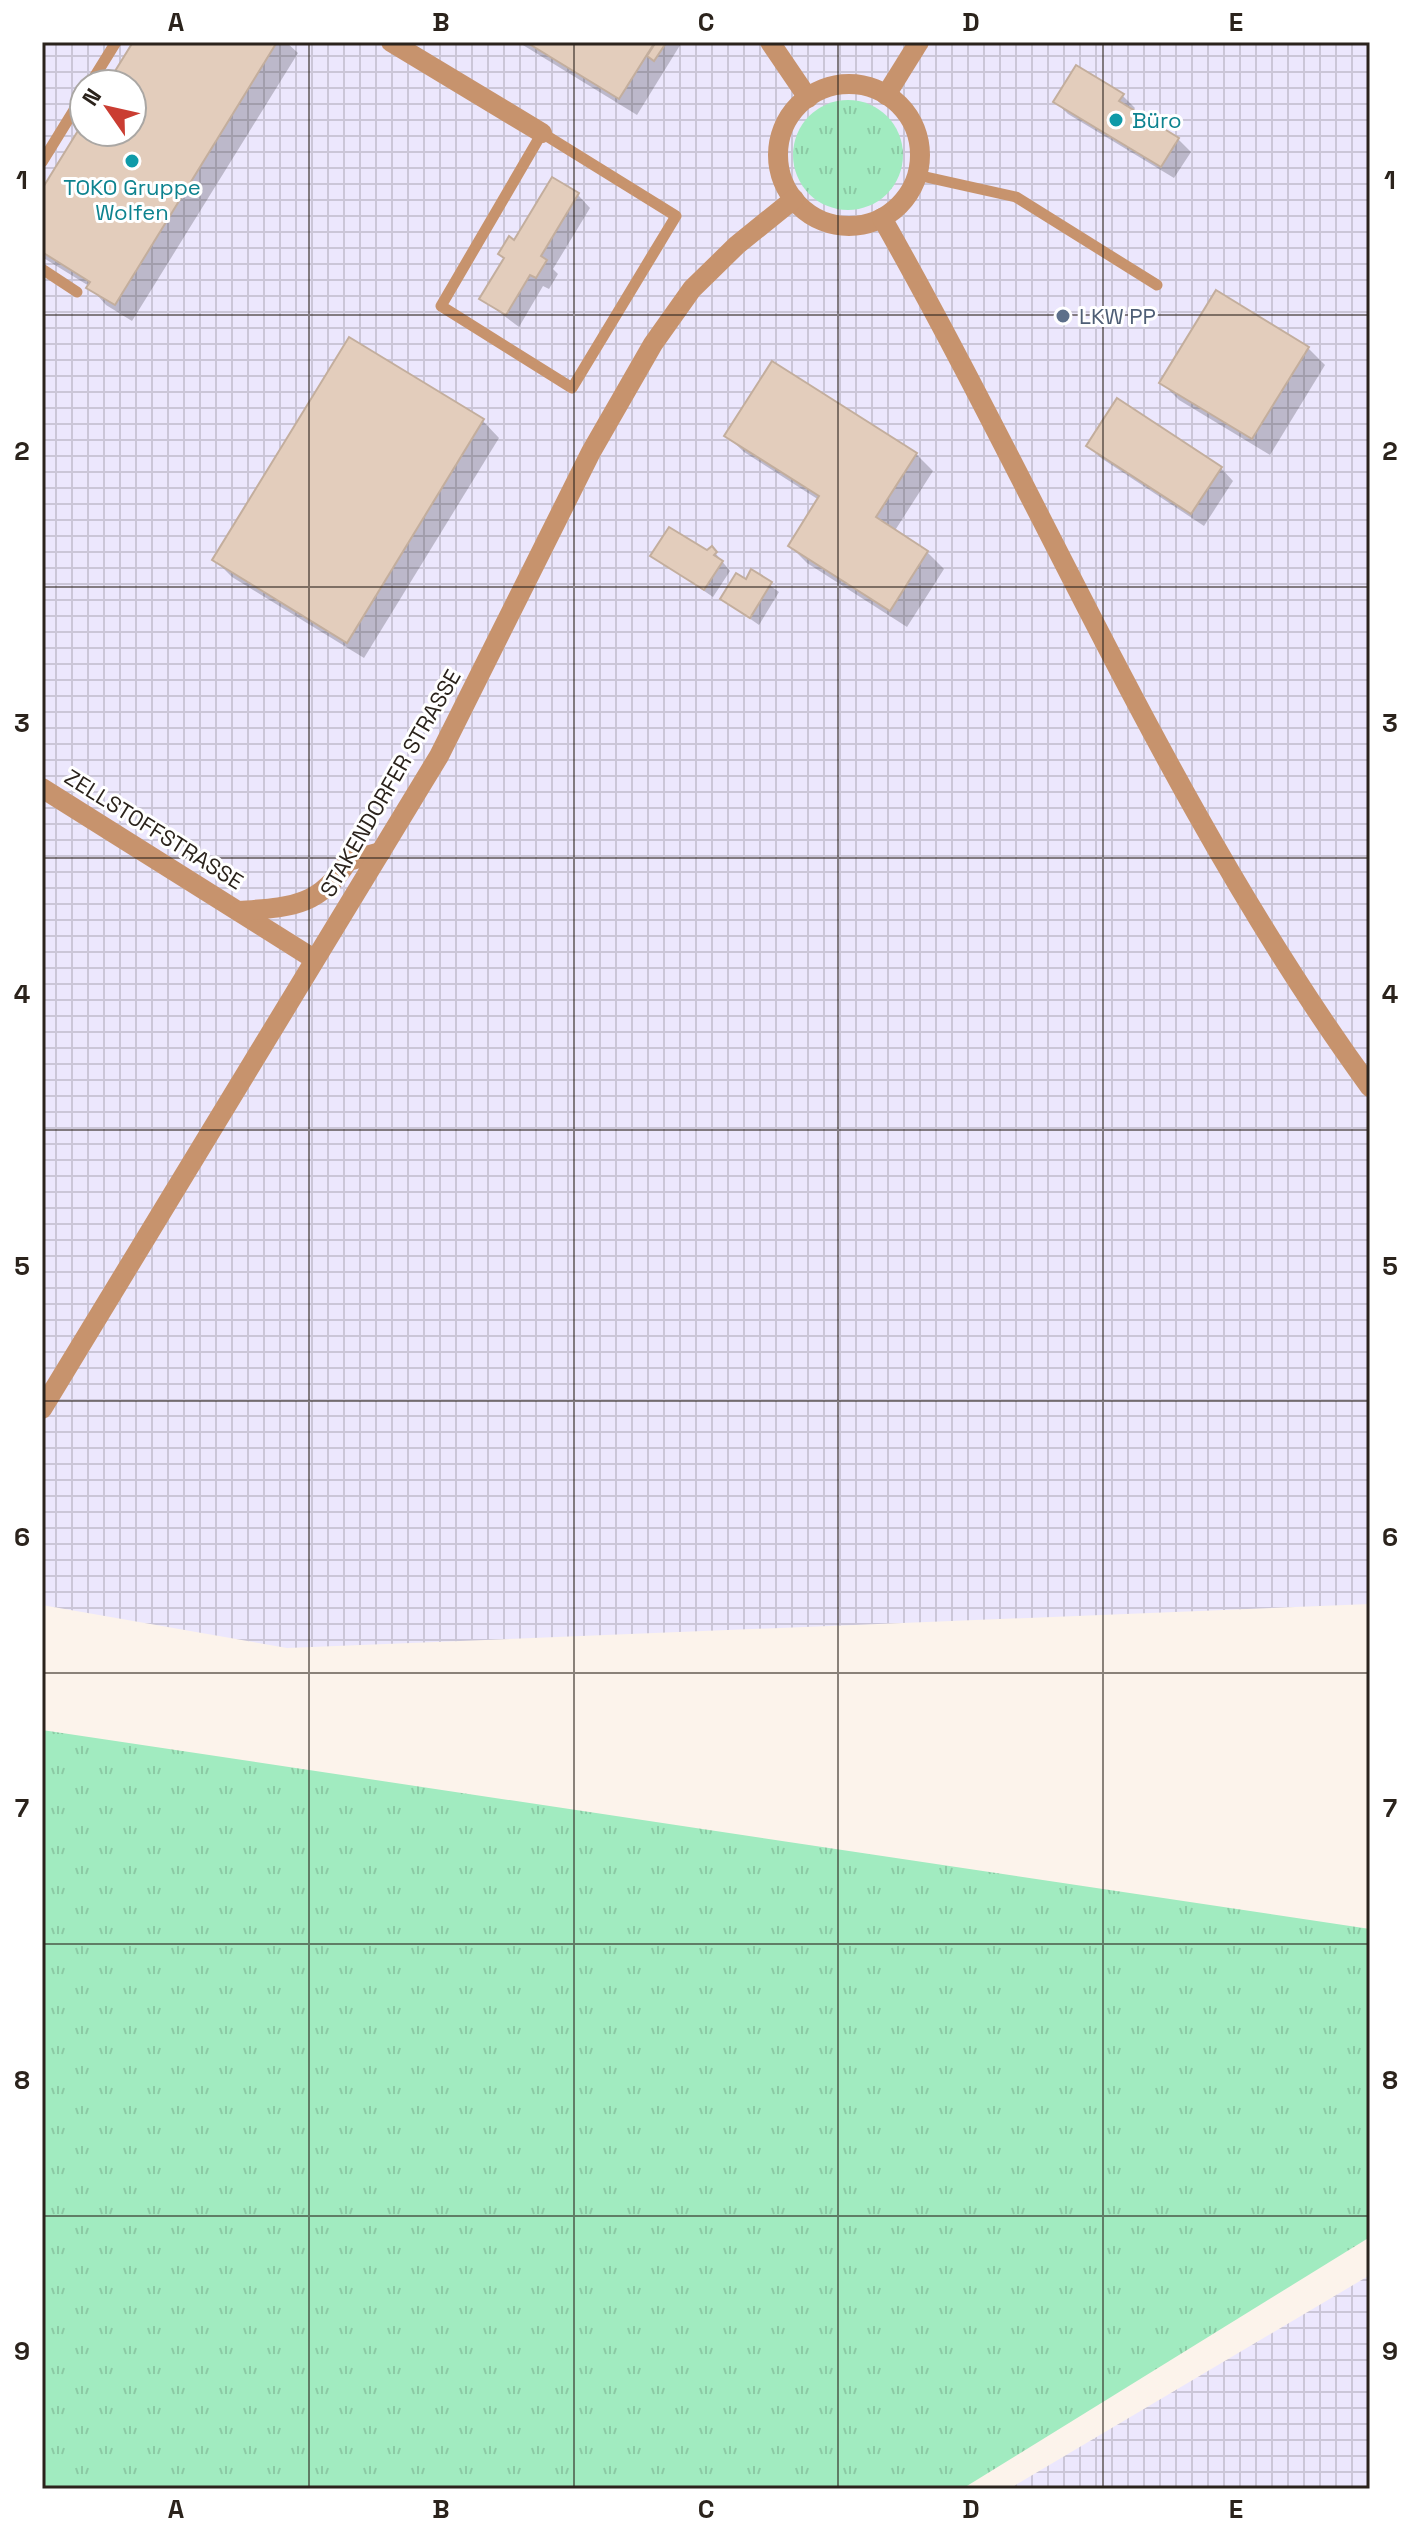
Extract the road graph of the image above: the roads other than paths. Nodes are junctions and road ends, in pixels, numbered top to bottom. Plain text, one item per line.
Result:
1 (116, 42) edge
2 (391, 42) edge
3 (770, 42) edge
4 (919, 42) edge
5 (100, 68) edge
6 (886, 95) junction
7 (808, 98) junction
8 (68, 120) edge
9 (542, 133) junction
10 (42, 162) edge
11 (917, 175) junction
12 (794, 199) junction
13 (882, 218) junction
14 (42, 269) edge
15 (1157, 285) dead end
16 (77, 292) dead end
17 (42, 788) edge
18 (381, 852) junction
19 (240, 911) junction
20 (314, 959) junction
21 (1370, 1087) edge
22 (42, 1409) edge

1 - 5 lane
2 - 9 street
3 - 7 street
4 - 6 street
6 - 7 street
6 - 11 street
7 - 12 street
8 - 10 lane
9 - 9 lane
11 - 13 street
11 - 15 lane
12 - 13 street
12 - 18 street, STAKENDORFER STRASSE
13 - 21 street
14 - 16 lane
17 - 19 street, ZELLSTOFFSTRASSE
18 - 19 street, ZELLSTOFFSTRASSE
18 - 20 street, STAKENDORFER STRASSE
19 - 20 street, ZELLSTOFFSTRASSE
20 - 22 street, STAKENDORFER STRASSE

